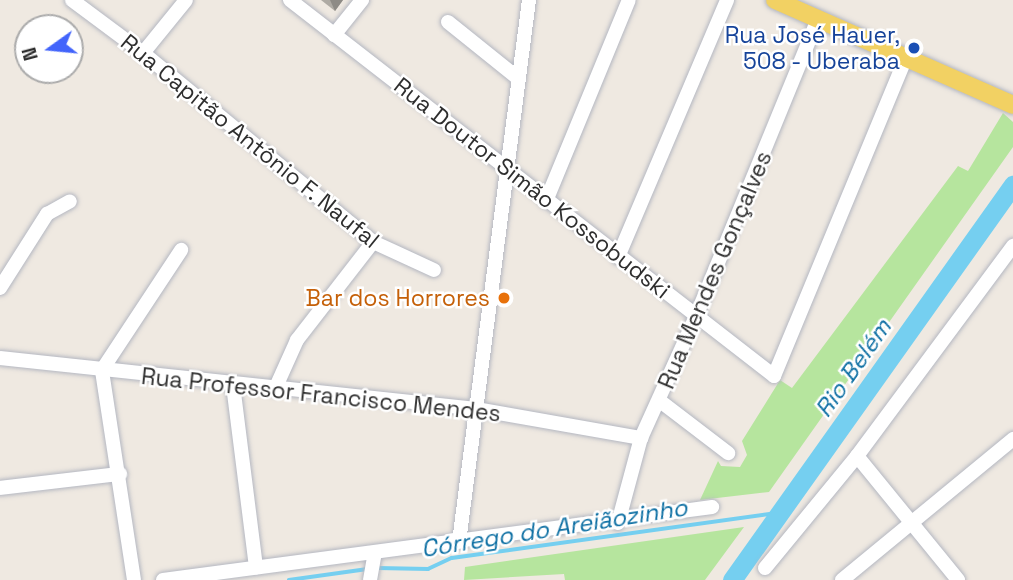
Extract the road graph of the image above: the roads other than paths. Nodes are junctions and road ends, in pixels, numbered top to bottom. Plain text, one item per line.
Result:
1 (72, 0) edge
2 (186, 0) edge
3 (290, 0) edge
4 (362, 0) edge
5 (529, 0) edge
6 (629, 0) edge
7 (727, 0) edge
8 (775, 0) edge
9 (818, 19) junction
10 (448, 22) dead end
11 (334, 35) junction
12 (143, 53) junction
13 (906, 57) junction
14 (519, 79) junction
15 (1013, 104) edge
16 (507, 171) junction
17 (70, 201) dead end
18 (546, 201) junction
19 (373, 242) junction
20 (1013, 246) edge
21 (181, 250) dead end
22 (618, 257) junction
23 (434, 270) dead end
24 (0, 288) edge
25 (697, 314) junction
26 (0, 358) edge
27 (102, 370) junction
28 (233, 385) junction
29 (275, 389) junction
30 (660, 401) junction
31 (476, 409) junction
32 (641, 438) junction
33 (1013, 439) edge
34 (728, 453) dead end
35 (857, 456) junction
36 (120, 474) junction
37 (0, 488) edge
38 (712, 507) dead end
39 (618, 523) junction
40 (912, 523) junction
41 (459, 542) junction
42 (375, 553) junction
43 (256, 568) junction
44 (765, 568) dead end
45 (134, 580) edge
46 (163, 580) edge
47 (370, 580) edge
48 (842, 580) edge
49 (958, 580) edge

1 - 12 street, Rua Capitão Antônio F. Naufal
2 - 12 street
3 - 11 street, Rua Doutor Simão Kossobudski
4 - 11 street
5 - 14 street
6 - 18 street
7 - 22 street
8 - 9 main road
9 - 13 main road
9 - 25 street, Rua Mendes Gonçalves
10 - 14 street
11 - 16 street, Rua Doutor Simão Kossobudski
12 - 19 street, Rua Capitão Antônio F. Naufal
13 - 15 main road
13 - 25 street, Rua Doutor Simão Kossobudski
14 - 16 street
16 - 18 street, Rua Doutor Simão Kossobudski
16 - 31 street
17 - 24 street
18 - 22 street, Rua Doutor Simão Kossobudski
19 - 23 street, Rua Capitão Antônio F. Naufal
19 - 29 street
20 - 35 street
21 - 27 street
22 - 25 street, Rua Doutor Simão Kossobudski
25 - 30 street, Rua Mendes Gonçalves
26 - 27 street, Rua Professor Francisco Mendes
27 - 28 street, Rua Professor Francisco Mendes
27 - 36 street
28 - 29 street, Rua Professor Francisco Mendes
28 - 43 street
29 - 31 street, Rua Professor Francisco Mendes
30 - 32 street, Rua Mendes Gonçalves
30 - 34 street
31 - 32 street, Rua Professor Francisco Mendes
31 - 41 street
32 - 39 street, Rua Mendes Gonçalves
33 - 40 street
35 - 40 street
35 - 44 street
36 - 37 street
36 - 45 street
38 - 39 street
39 - 41 street
40 - 48 street
40 - 49 street
41 - 42 street
42 - 43 street
42 - 47 street
43 - 46 street

